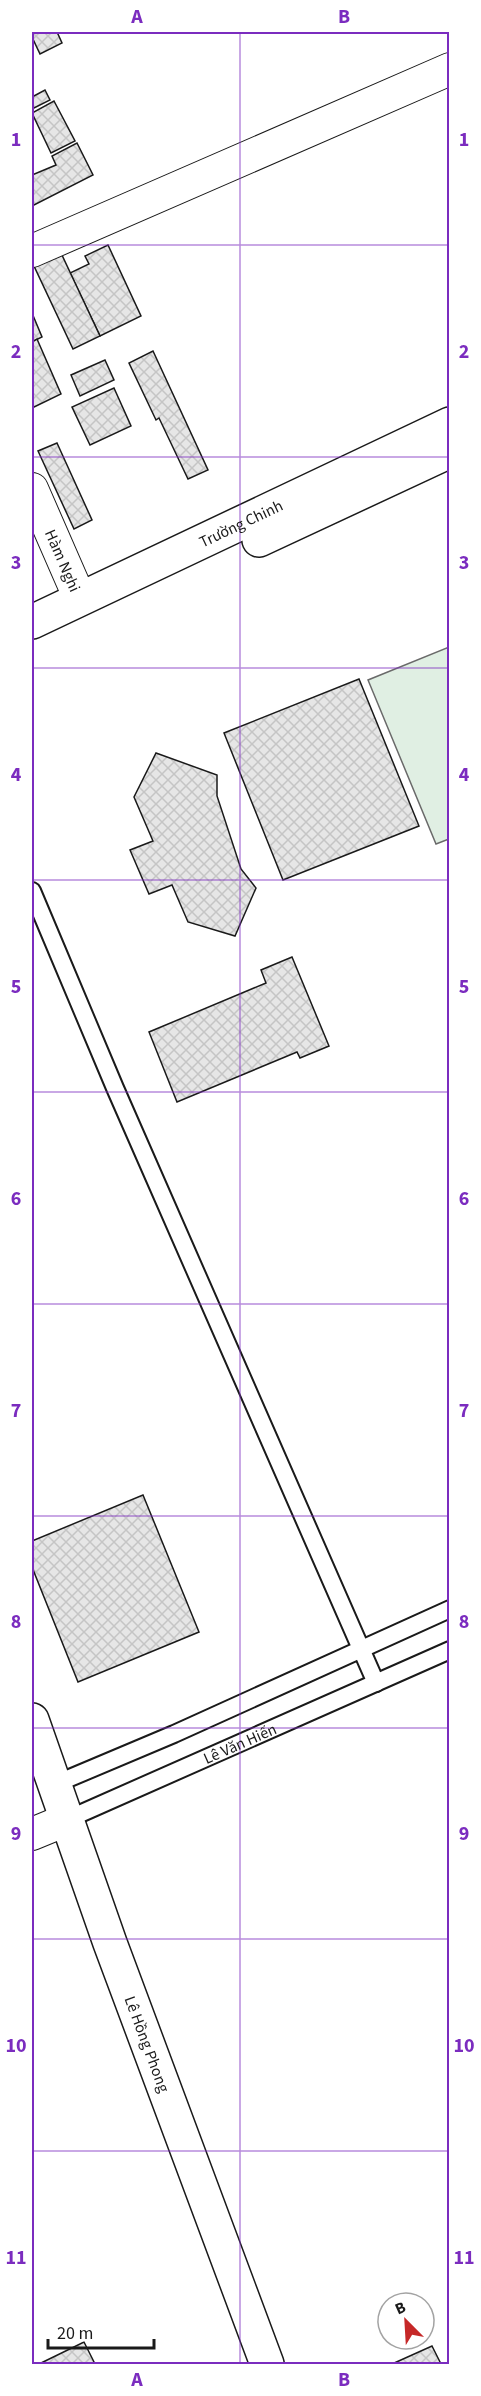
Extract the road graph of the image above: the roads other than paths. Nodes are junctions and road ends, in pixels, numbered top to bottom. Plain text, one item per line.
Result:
1 (450, 69) edge
2 (32, 251) edge
3 (450, 424) edge
4 (450, 451) edge
5 (32, 489) edge
6 (80, 599) junction
7 (32, 622) edge
8 (32, 645) edge
9 (32, 891) edge
10 (450, 1609) edge
11 (361, 1649) junction
12 (450, 1650) edge
13 (376, 1683) junction
14 (32, 1720) edge
15 (53, 1785) junction
16 (66, 1820) junction
17 (32, 1834) edge
18 (267, 2364) edge

1 - 2 street
3 - 6 street, Trường Chinh
4 - 8 street, Trường Chinh
5 - 6 street, Hàm Nghi
6 - 7 street, Trường Chinh
9 - 11 lane
10 - 11 lane
11 - 13 lane
11 - 15 lane
12 - 13 lane, Lê Văn Hiến
13 - 16 lane, Lê Văn Hiến
14 - 15 street, Lê Hồng Phong
15 - 16 street, Lê Hồng Phong
16 - 17 street, Lê Văn Hiến
16 - 18 street, Lê Hồng Phong

